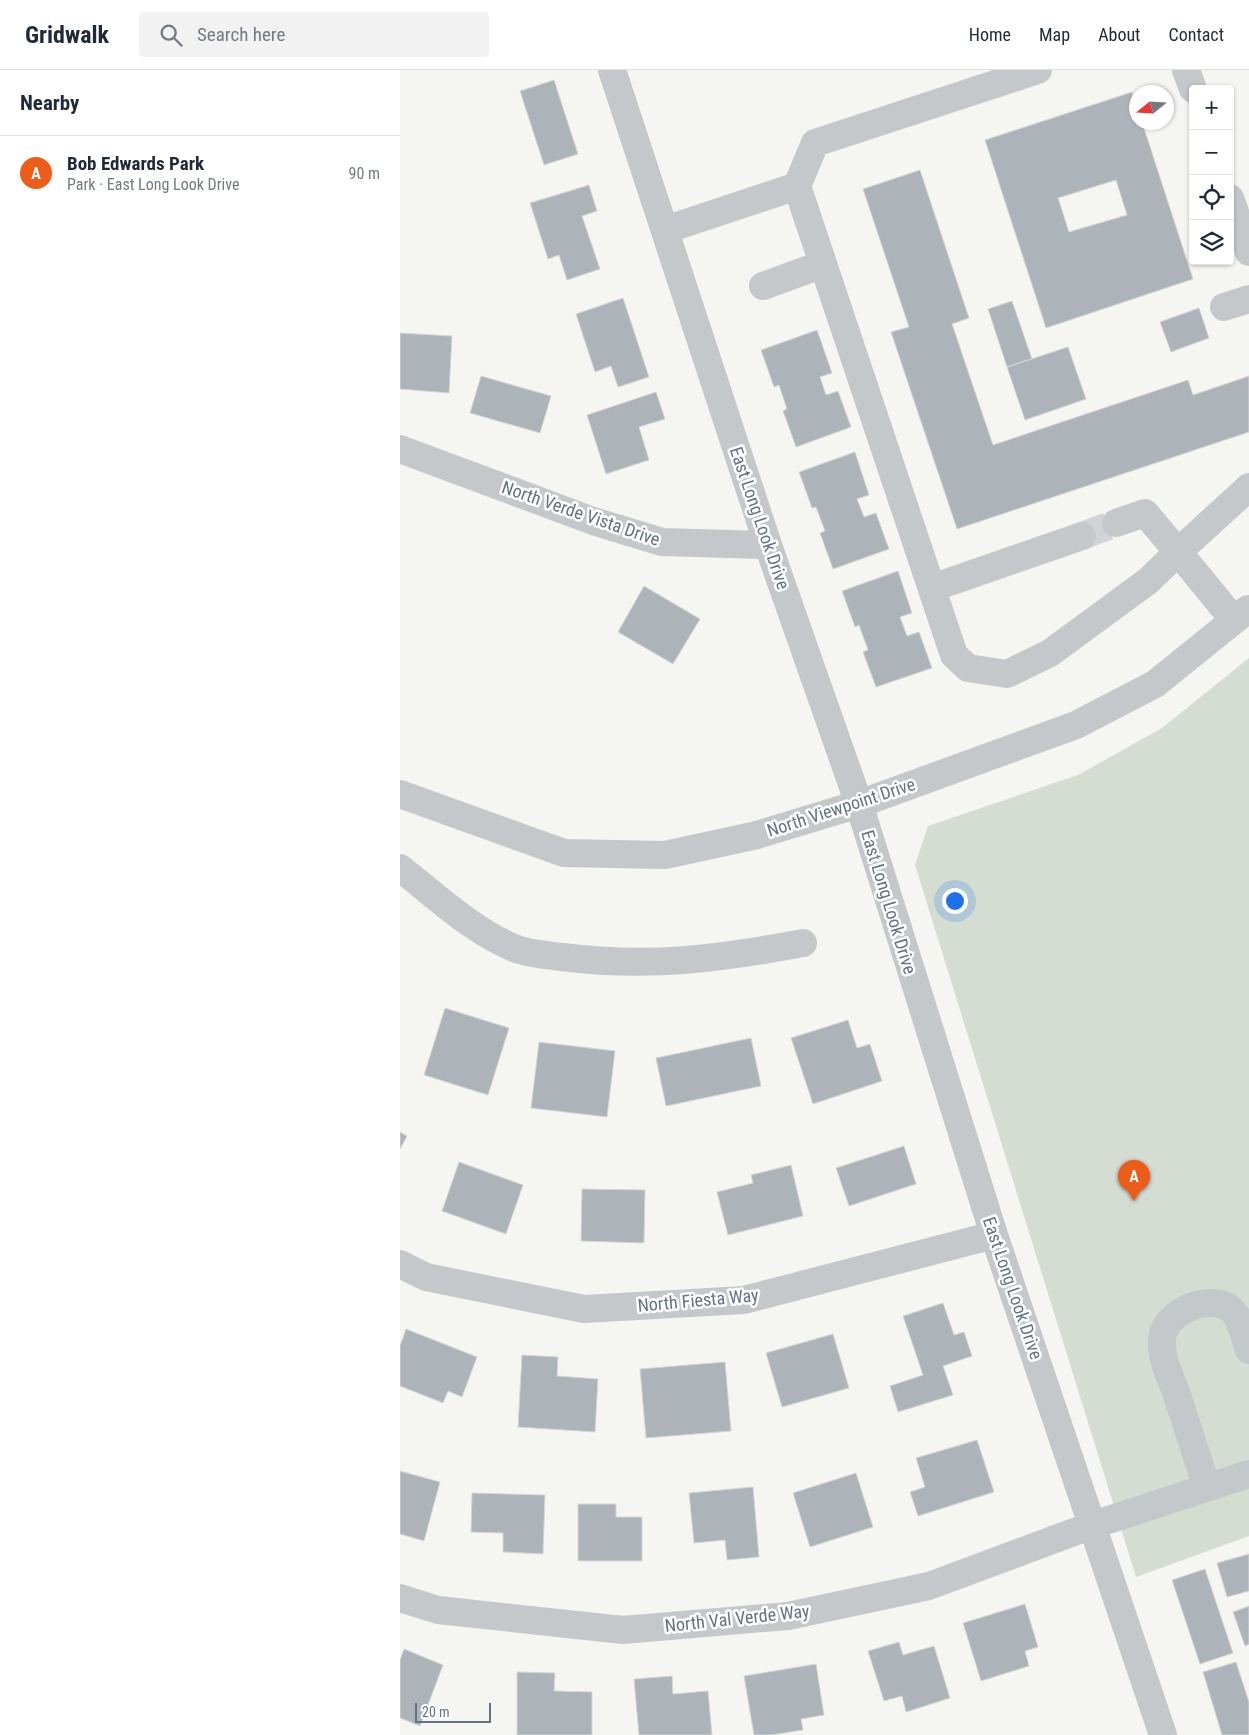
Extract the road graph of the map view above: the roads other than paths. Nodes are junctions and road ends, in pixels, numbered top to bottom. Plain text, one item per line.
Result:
1 (1038, 70) edge
2 (1186, 70) edge
3 (620, 73) edge
4 (1192, 85) edge
5 (797, 186) junction
6 (1234, 209) edge
7 (664, 230) junction
8 (1249, 252) edge
9 (823, 264) junction
10 (763, 286) dead end
11 (1249, 299) edge
12 (1224, 307) dead end
13 (400, 449) edge
14 (1249, 487) edge
15 (1116, 523) tunnel mouth
16 (1082, 536) tunnel mouth
17 (768, 545) junction
18 (1178, 552) junction
19 (932, 588) junction
20 (1242, 614) edge
21 (400, 794) edge
22 (859, 804) junction
23 (400, 868) edge
24 (803, 943) dead end
25 (994, 1235) junction
26 (400, 1264) edge
27 (1249, 1350) edge
28 (1249, 1474) edge
29 (1207, 1487) junction
30 (1093, 1524) junction
31 (400, 1598) edge
32 (1162, 1735) edge

1 - 5 street
2 - 4 street
3 - 7 street, East Long Look Drive
5 - 7 street
5 - 9 street
6 - 8 street
7 - 17 street, East Long Look Drive
9 - 10 street
9 - 19 street
11 - 12 street
13 - 17 street, North Verde Vista Drive
14 - 18 street
15 - 18 street
16 - 19 street
17 - 22 street, East Long Look Drive
18 - 19 street
18 - 20 street
20 - 22 street, North Viewpoint Drive
21 - 22 street, North Viewpoint Drive
22 - 25 street, East Long Look Drive
23 - 24 street
25 - 26 street, North Fiesta Way
25 - 30 street, East Long Look Drive
27 - 29 street
28 - 29 street, North Val Verde Way
29 - 30 street, North Val Verde Way
30 - 31 street, North Val Verde Way
30 - 32 street, East Long Look Drive

